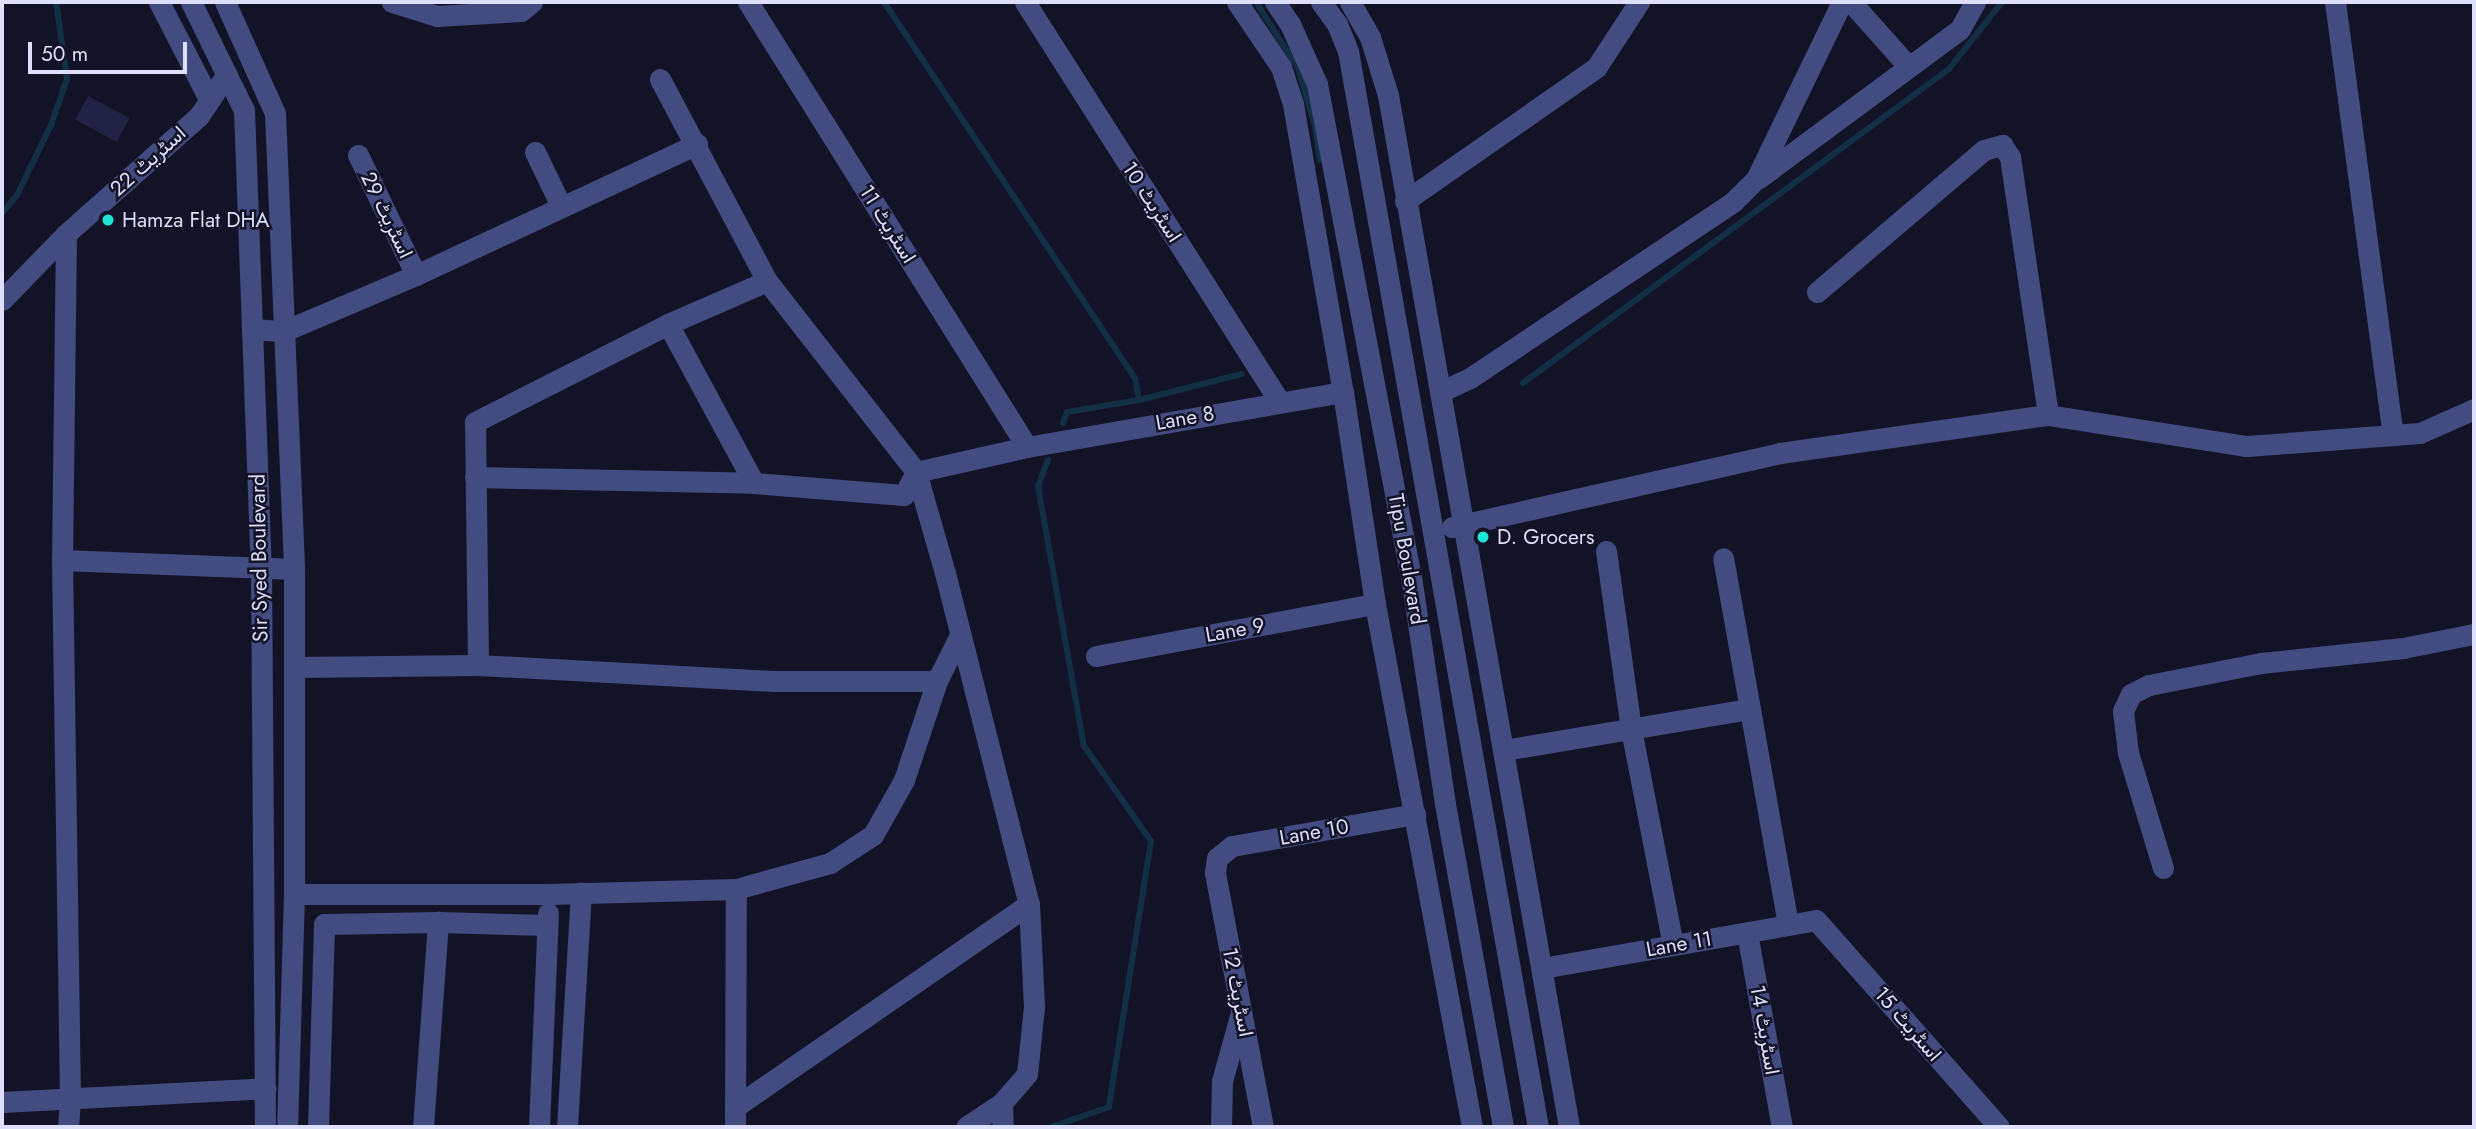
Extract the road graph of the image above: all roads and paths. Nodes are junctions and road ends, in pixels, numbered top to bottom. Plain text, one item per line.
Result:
1 (159, 2) edge
2 (191, 2) edge
3 (225, 2) edge
4 (392, 2) edge
5 (532, 2) edge
6 (748, 2) edge
7 (1025, 2) edge
8 (1237, 2) edge
9 (1275, 2) edge
10 (1321, 2) edge
11 (1350, 2) edge
12 (1639, 2) edge
13 (1842, 2) edge
14 (1851, 2) edge
15 (1975, 2) edge
16 (2335, 2) edge
17 (1909, 67) junction
18 (227, 74) junction
19 (660, 79) dead end
20 (209, 99) junction
21 (697, 144) junction
22 (535, 152) dead end
23 (358, 155) dead end
24 (1370, 173) junction
25 (1335, 175) junction
26 (1306, 180) junction
27 (1756, 180) junction
28 (1405, 201) junction
29 (561, 206) junction
30 (66, 234) junction
31 (416, 275) junction
32 (767, 281) junction
33 (1817, 292) dead end
34 (2, 300) edge
35 (668, 324) junction
36 (252, 329) junction
37 (284, 331) junction
38 (1343, 391) junction
39 (1440, 391) junction
40 (1280, 402) junction
41 (2474, 410) edge
42 (2048, 415) junction
43 (2393, 435) junction
44 (1027, 447) junction
45 (916, 472) junction
46 (475, 477) junction
47 (754, 483) junction
48 (1464, 525) junction
49 (1435, 530) junction
50 (1606, 551) dead end
51 (1724, 558) dead end
52 (62, 560) junction
53 (261, 567) junction
54 (294, 569) junction
55 (1375, 604) junction
56 (2474, 634) edge
57 (960, 635) junction
58 (1096, 656) dead end
59 (478, 665) junction
60 (295, 667) junction
61 (937, 681) junction
62 (1750, 709) junction
63 (1631, 729) junction
64 (1504, 750) junction
65 (1415, 814) junction
66 (1217, 858) joint
67 (2163, 868) dead end
68 (736, 889) junction
69 (581, 892) junction
70 (295, 894) junction
71 (549, 894) junction
72 (1029, 904) junction
73 (1816, 920) joint
74 (438, 922) junction
75 (547, 925) junction
76 (1788, 925) junction
77 (1747, 933) junction
78 (1673, 945) junction
79 (1542, 968) junction
80 (265, 972) junction
81 (292, 972) junction
82 (1242, 1010) junction
83 (1521, 1031) junction
84 (1486, 1034) junction
85 (266, 1088) junction
86 (71, 1099) junction
87 (2, 1102) edge
88 (1002, 1103) junction
89 (735, 1117) edge
90 (68, 1127) edge
91 (265, 1127) edge
92 (287, 1127) edge
93 (318, 1127) edge
94 (422, 1127) edge
95 (539, 1127) edge
96 (567, 1127) edge
97 (966, 1127) edge
98 (1003, 1127) edge
99 (1221, 1127) edge
100 (1263, 1127) edge
101 (1472, 1127) edge
102 (1503, 1127) edge
103 (1538, 1127) edge
104 (1569, 1127) edge
105 (1782, 1127) edge
106 (1999, 1127) edge

1 - 20 street
2 - 18 street, Sir Syed Boulevard
3 - 37 street, Sir Syed Boulevard
4 - 5 street
6 - 44 street, اسٹریٹ 11
7 - 40 street, اسٹریٹ 10
8 - 26 street
9 - 25 street, Tipu Boulevard
10 - 24 street, Tipu Boulevard
11 - 28 street
12 - 28 street
13 - 27 street
14 - 17 street
15 - 17 street
16 - 43 street
17 - 27 street
18 - 20 street, اسٹریٹ 22
18 - 36 street, Sir Syed Boulevard
19 - 21 street
20 - 30 street, اسٹریٹ 22
21 - 29 street
21 - 32 street
22 - 29 street
23 - 31 street, اسٹریٹ 29
24 - 25 street
24 - 49 street, Tipu Boulevard
25 - 26 street
25 - 84 street, Tipu Boulevard
26 - 38 street
27 - 39 street
28 - 39 street
29 - 31 street
30 - 34 street, اسٹریٹ 22
30 - 52 street
31 - 37 street
32 - 35 street
32 - 45 street
33 - 42 street
35 - 46 street
35 - 47 street
36 - 37 street
36 - 53 street, Sir Syed Boulevard
37 - 54 street, Sir Syed Boulevard
38 - 40 street, Lane 8
38 - 55 street
39 - 48 street
40 - 44 street, Lane 8
41 - 43 street
42 - 43 street
42 - 48 street
44 - 45 street, Lane 8
45 - 47 street
45 - 57 street
46 - 47 street
46 - 59 street
48 - 49 street
48 - 64 street
49 - 83 street, Tipu Boulevard
50 - 63 street
51 - 62 street
52 - 53 street
52 - 86 street
53 - 54 street
53 - 80 street, Sir Syed Boulevard
54 - 60 street, Sir Syed Boulevard
55 - 58 street, Lane 9
55 - 65 street
56 - 67 street
57 - 61 street
57 - 72 street
59 - 60 street
59 - 61 street
60 - 70 street, Sir Syed Boulevard
61 - 68 street
62 - 63 street
62 - 76 street
63 - 64 street
63 - 78 street
64 - 79 street
65 - 66 street, Lane 10
65 - 101 street
66 - 82 street, اسٹریٹ 12
68 - 69 street
68 - 89 street
69 - 71 street
69 - 96 street
70 - 71 street
70 - 81 street, Sir Syed Boulevard
71 - 75 street
72 - 88 street
72 - 89 street
73 - 76 street, Lane 11
73 - 106 street, اسٹریٹ 15
74 - 75 street
74 - 93 street
74 - 94 street
75 - 95 street
76 - 77 street, Lane 11
77 - 78 street, Lane 11
77 - 105 street, اسٹریٹ 14
78 - 79 street, Lane 11
79 - 104 street
80 - 81 street
80 - 85 street, Sir Syed Boulevard
81 - 92 street, Sir Syed Boulevard
82 - 99 street
82 - 100 street, اسٹریٹ 12
83 - 84 street
83 - 103 street, Tipu Boulevard
84 - 102 street, Tipu Boulevard
85 - 86 street
85 - 91 street, Sir Syed Boulevard
86 - 87 street
86 - 90 street
88 - 97 street
88 - 98 street

